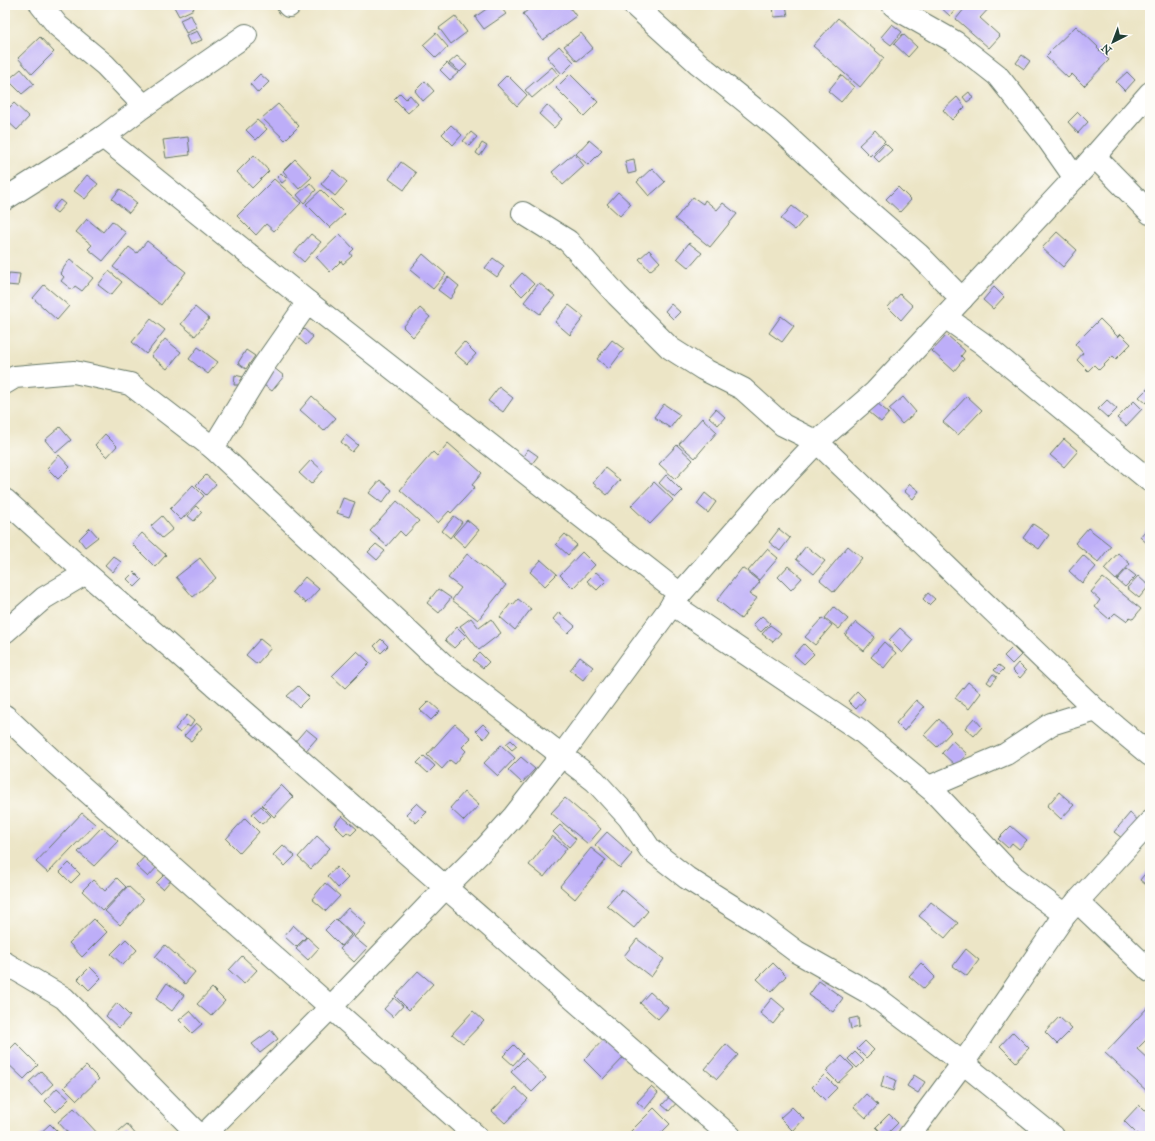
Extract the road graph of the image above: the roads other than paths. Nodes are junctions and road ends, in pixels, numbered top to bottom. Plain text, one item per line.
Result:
1 (40, 5) edge
2 (634, 5) edge
3 (893, 5) edge
4 (246, 35) dead end
5 (1150, 93) edge
6 (144, 106) junction
7 (103, 137) junction
8 (1095, 157) junction
9 (1075, 178) junction
10 (5, 199) edge
11 (523, 213) dead end
12 (1150, 213) edge
13 (962, 299) junction
14 (308, 302) junction
15 (945, 317) junction
16 (5, 382) edge
17 (817, 442) junction
18 (213, 448) junction
19 (1150, 482) edge
20 (5, 500) edge
21 (86, 573) junction
22 (676, 599) junction
23 (5, 632) edge
24 (1096, 710) junction
25 (5, 716) edge
26 (562, 755) junction
27 (1150, 756) edge
28 (929, 787) junction
29 (1150, 822) edge
30 (446, 887) junction
31 (1071, 908) junction
32 (5, 963) edge
33 (1150, 970) edge
34 (330, 1008) junction
35 (963, 1063) junction
36 (200, 1136) edge
37 (203, 1136) edge
38 (476, 1136) edge
39 (730, 1136) edge
40 (909, 1136) edge
41 (1053, 1136) edge

1 - 6 street
2 - 13 street
3 - 9 street
4 - 6 street
5 - 8 street
6 - 7 street
7 - 10 street
7 - 14 street
8 - 9 street
8 - 12 street
9 - 13 street
11 - 17 street
13 - 15 street
14 - 18 street
14 - 22 street
15 - 17 street
15 - 19 street
16 - 18 street
17 - 22 street
17 - 24 street
18 - 26 street
20 - 21 street
21 - 23 street
21 - 30 street
22 - 26 street
22 - 28 street
24 - 27 street
24 - 28 street
25 - 34 street
26 - 30 street
26 - 35 street
28 - 31 street
29 - 31 street
30 - 34 street
30 - 39 street
31 - 33 street
31 - 35 street
32 - 36 street
34 - 37 street
34 - 38 street
35 - 40 street
35 - 41 street

